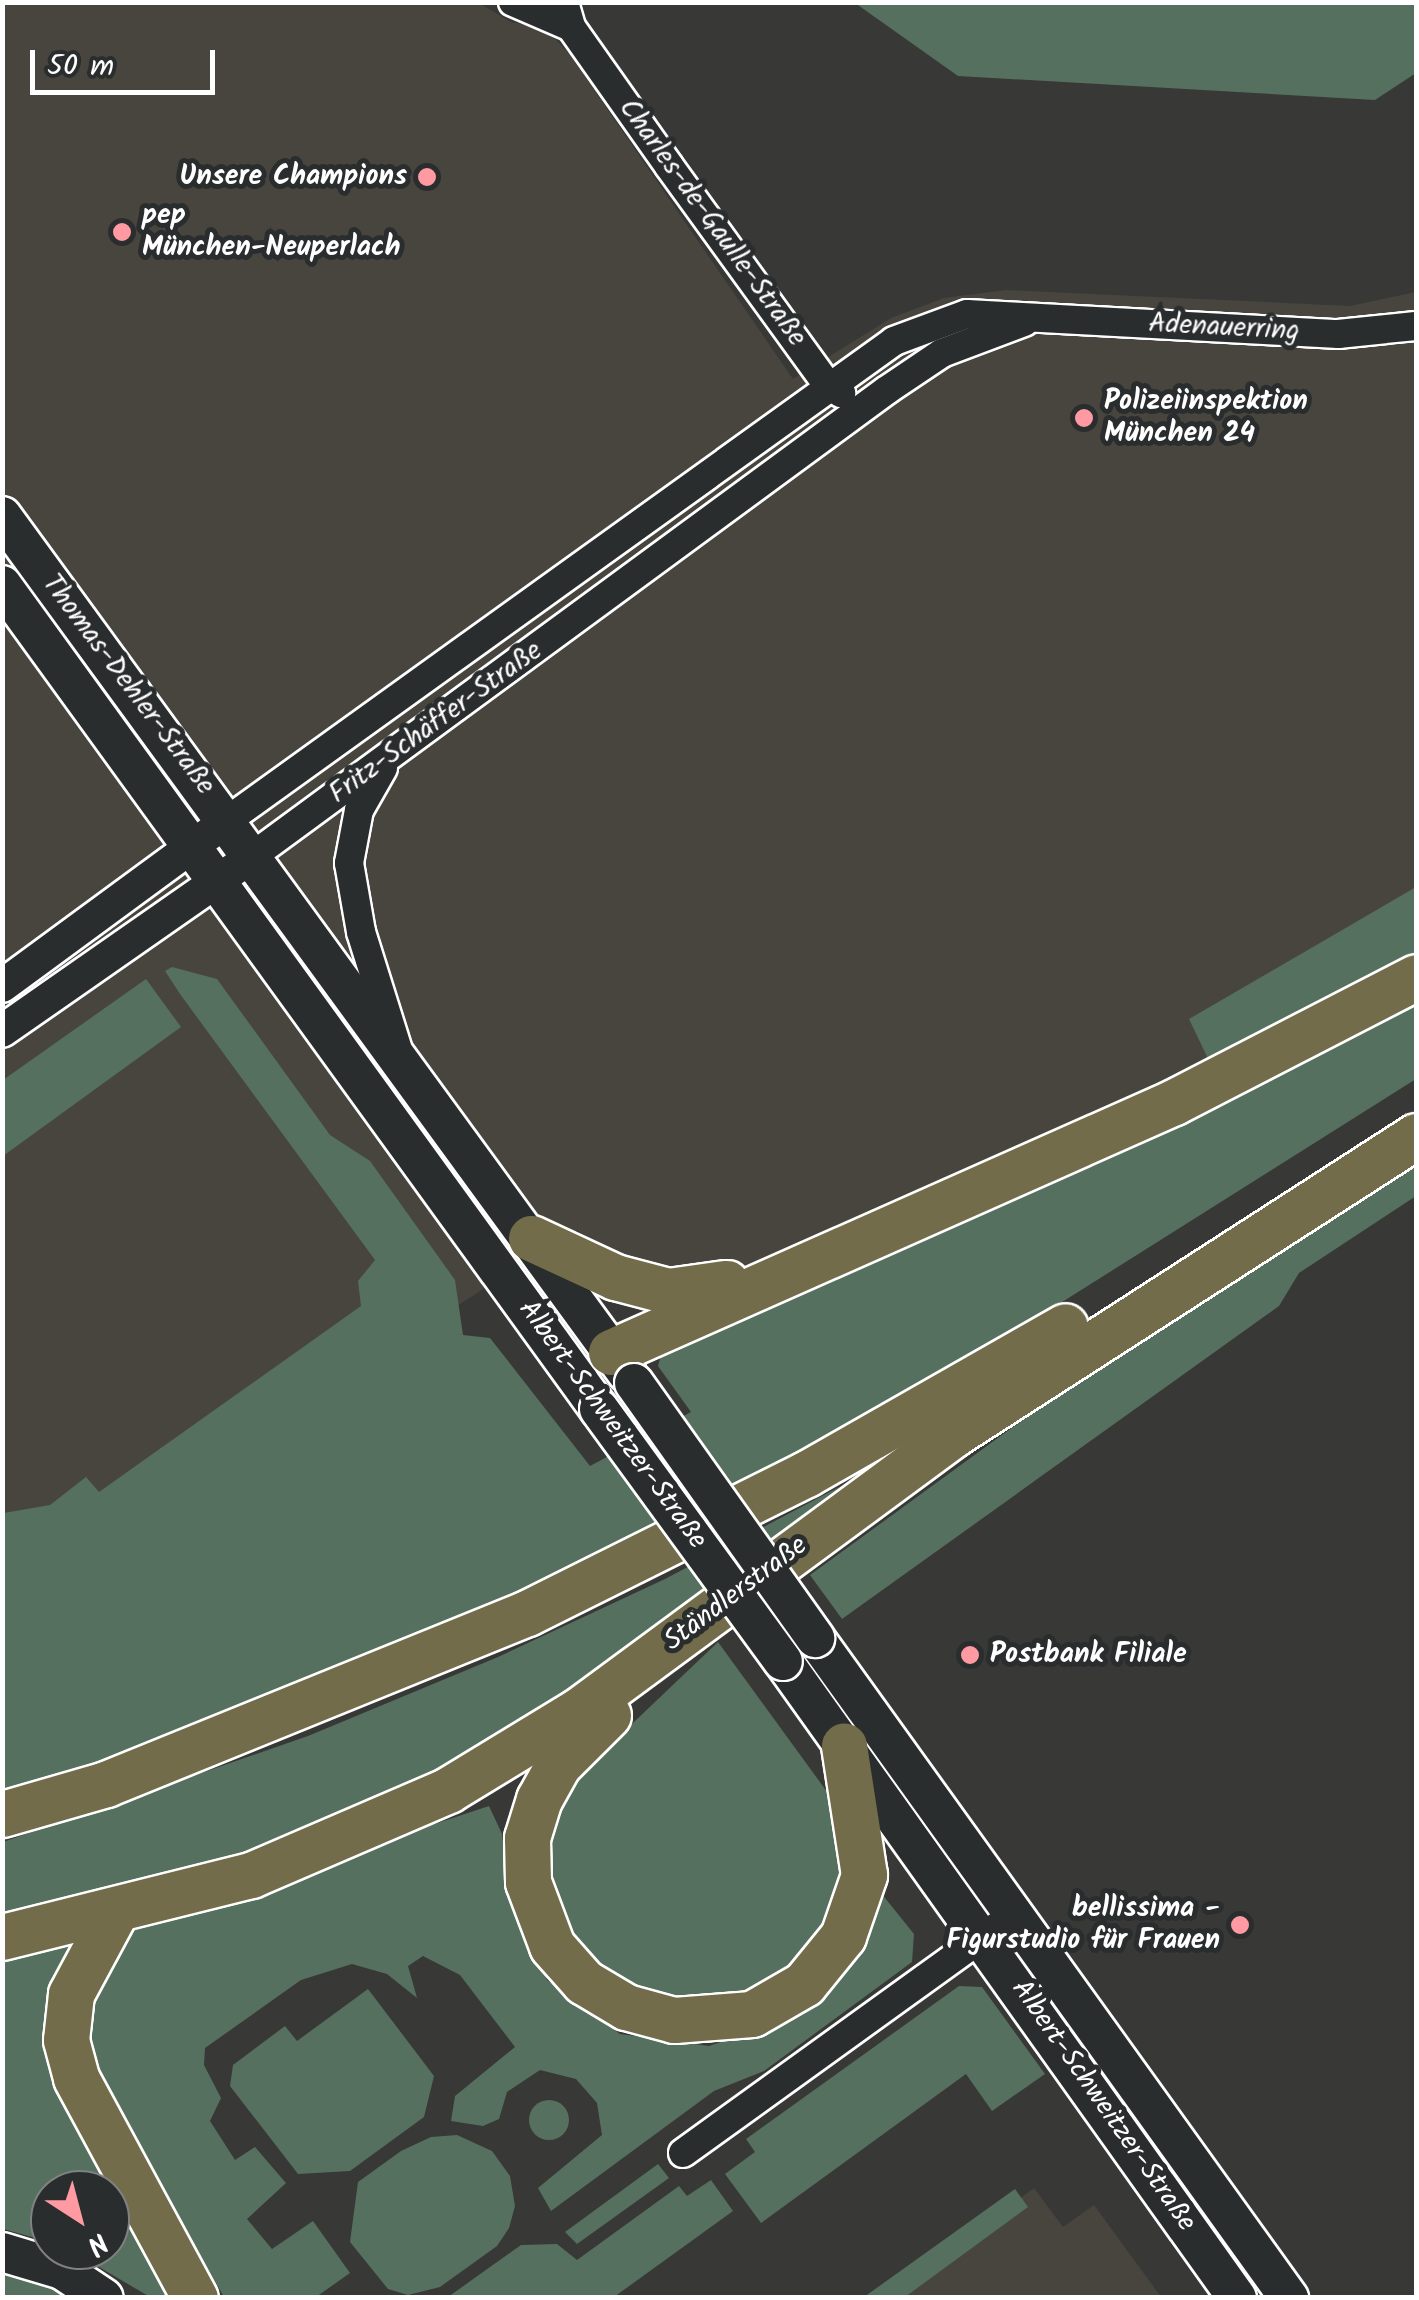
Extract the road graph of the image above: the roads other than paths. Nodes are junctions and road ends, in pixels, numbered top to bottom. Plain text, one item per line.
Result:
1 (512, 2) edge
2 (568, 15) edge
3 (1030, 319) junction
4 (1416, 326) edge
5 (828, 384) junction
6 (863, 407) junction
7 (2, 516) edge
8 (2, 585) edge
9 (387, 761) junction
10 (228, 820) junction
11 (192, 847) junction
12 (254, 855) junction
13 (217, 881) junction
14 (1416, 977) edge
15 (2, 986) edge
16 (2, 1031) edge
17 (398, 1053) junction
18 (1416, 1102) edge
19 (1416, 1136) edge
20 (531, 1238) junction
21 (806, 1264) junction
22 (623, 1368) junction
23 (593, 1400) junction
24 (760, 1561) junction
25 (726, 1581) junction
26 (695, 1625) junction
27 (844, 1746) junction
28 (2, 1814) edge
29 (114, 1914) junction
30 (1014, 1914) junction
31 (2, 1937) edge
32 (983, 1937) junction
33 (684, 2153) dead end
34 (2, 2252) edge
35 (104, 2298) edge
36 (195, 2298) edge
37 (1237, 2298) edge
38 (1288, 2298) edge

1 - 2 street, Charles-de-Gaulle-Straße
2 - 5 street, Charles-de-Gaulle-Straße
3 - 4 street, Adenauerring
3 - 5 street, Adenauerring
3 - 6 street, Adenauerring
5 - 6 street, Charles-de-Gaulle-Straße
5 - 10 street, Fritz-Schäffer-Straße
6 - 9 street, Fritz-Schäffer-Straße
7 - 10 main road, Thomas-Dehler-Straße
8 - 11 main road, Thomas-Dehler-Straße
9 - 12 street, Fritz-Schäffer-Straße
9 - 17 street, Albert-Schweitzer-Straße
10 - 11 street, Fritz-Schäffer-Straße
10 - 12 main road, Thomas-Dehler-Straße
11 - 13 main road, Albert-Schweitzer-Straße
11 - 15 street, Fritz-Schäffer-Straße
12 - 13 street, Fritz-Schäffer-Straße
12 - 17 main road, Albert-Schweitzer-Straße
13 - 16 street, Fritz-Schäffer-Straße
13 - 23 main road, Albert-Schweitzer-Straße
14 - 21 highway
17 - 20 main road, Albert-Schweitzer-Straße
18 - 28 highway
19 - 26 highway, Ständlerstraße
20 - 21 highway
20 - 22 main road, Albert-Schweitzer-Straße
21 - 22 highway
22 - 23 main road
22 - 24 main road, Albert-Schweitzer-Straße, bridge
23 - 25 main road, Albert-Schweitzer-Straße, bridge
24 - 25 main road
24 - 30 main road, Albert-Schweitzer-Straße, bridge
25 - 27 main road, Albert-Schweitzer-Straße, bridge
26 - 27 highway
26 - 29 highway, Ständlerstraße
27 - 32 main road, Albert-Schweitzer-Straße
29 - 31 highway, Ständlerstraße
29 - 36 highway
30 - 32 street
30 - 38 main road, Albert-Schweitzer-Straße
32 - 33 street
32 - 37 main road, Albert-Schweitzer-Straße
34 - 35 main road

